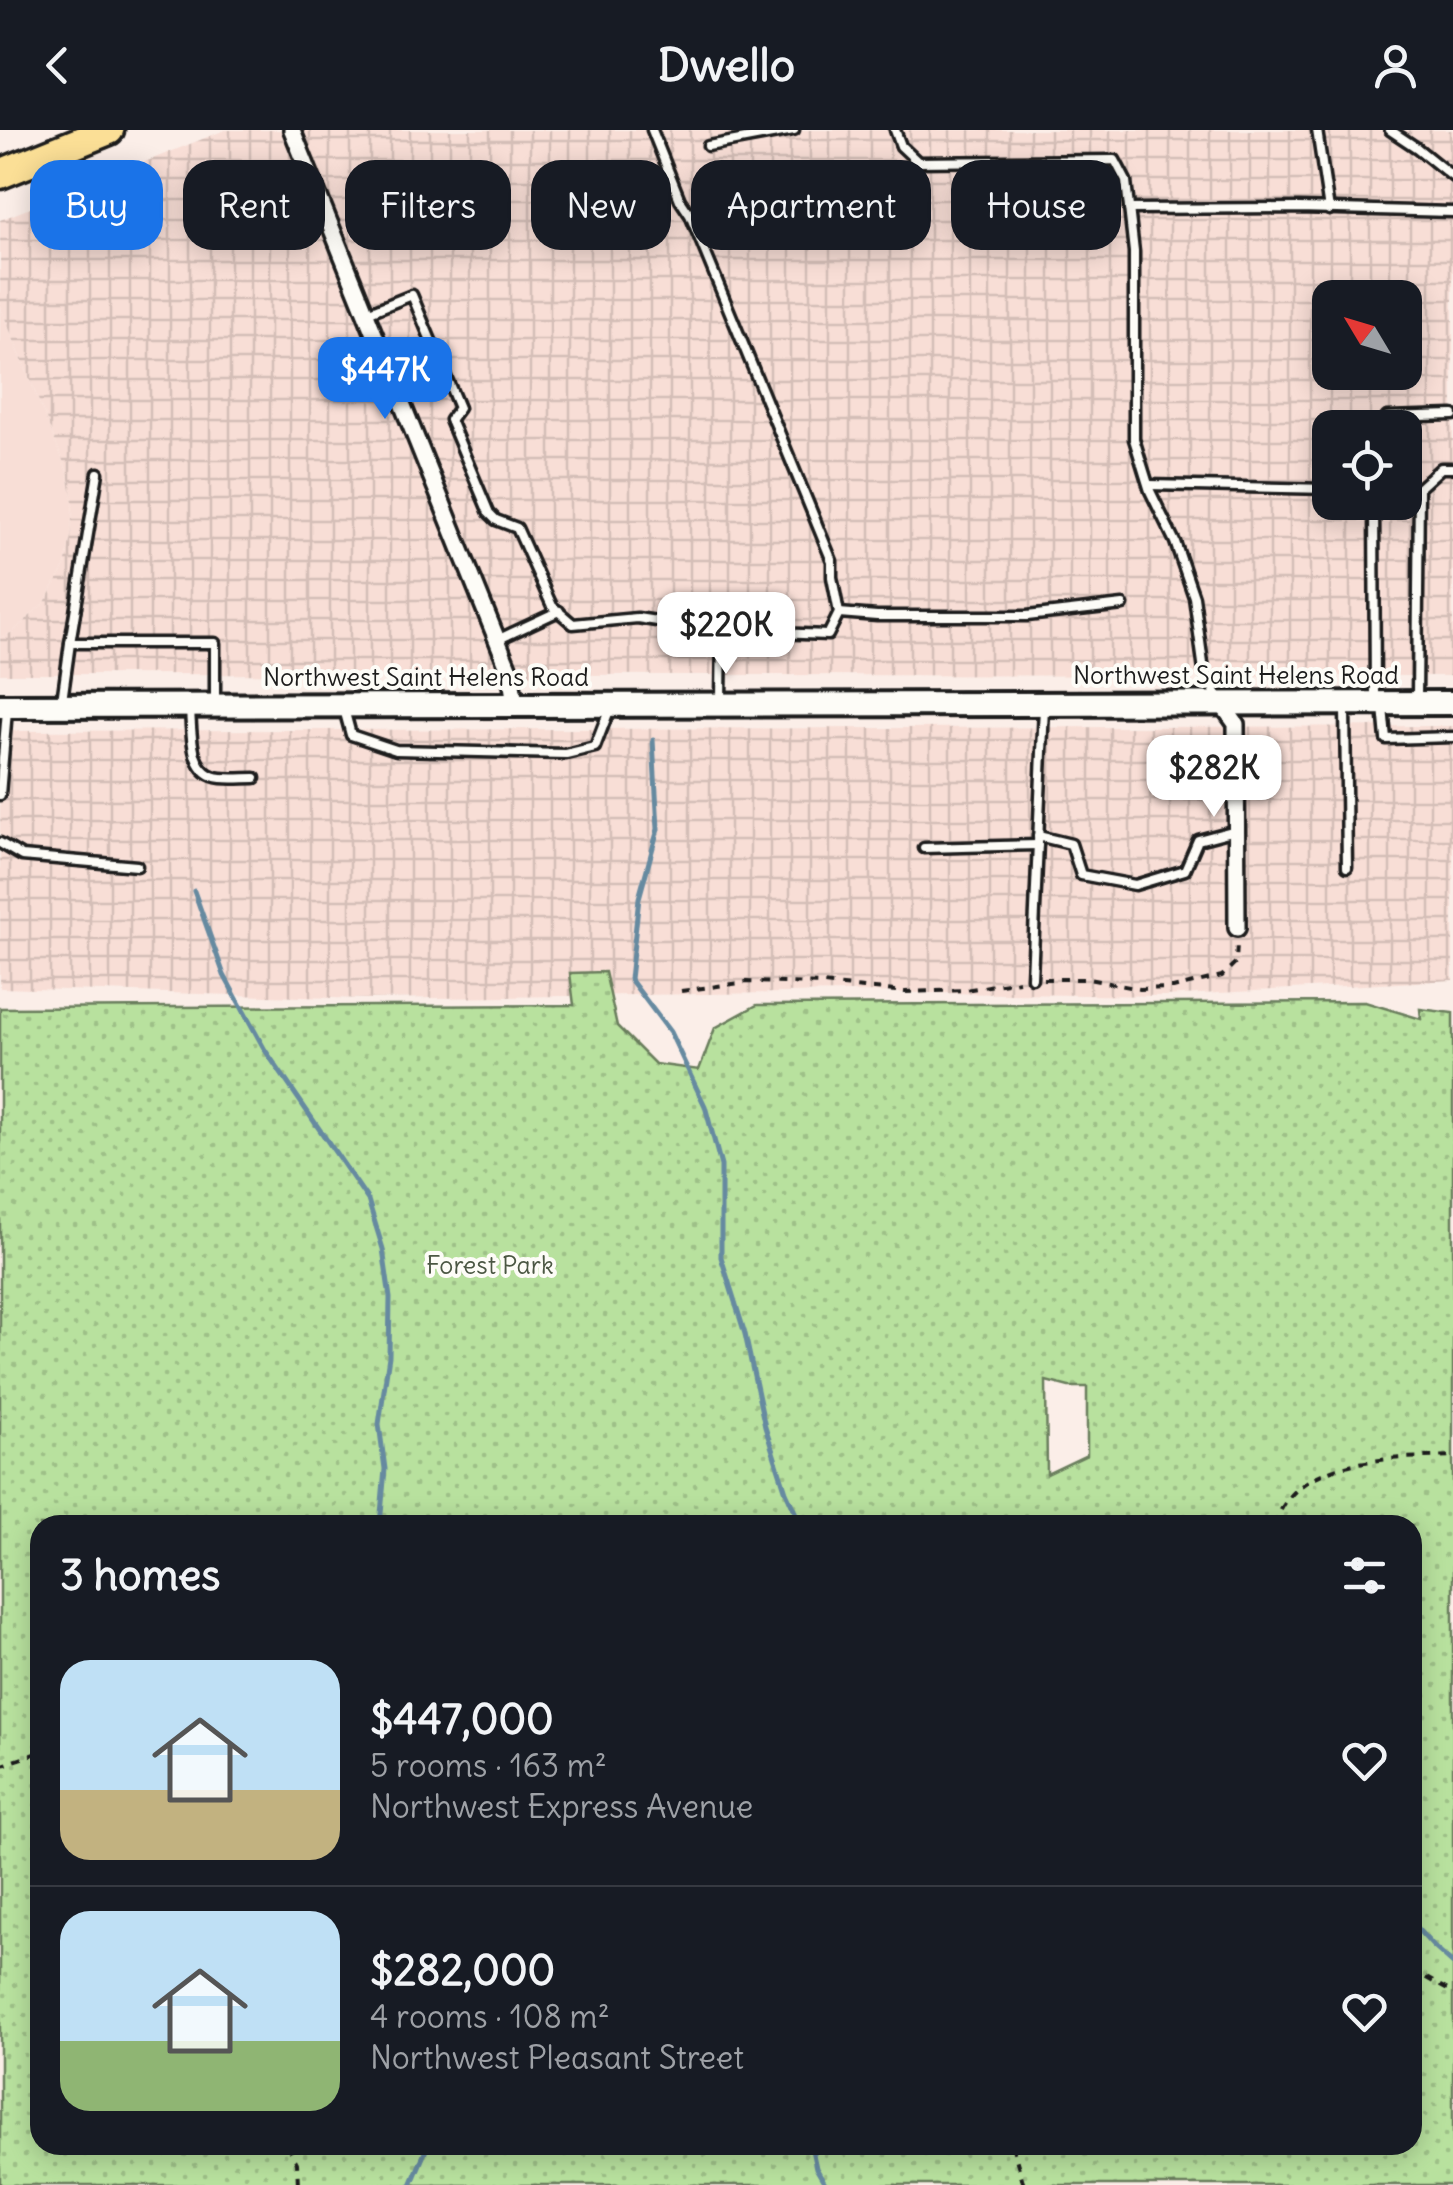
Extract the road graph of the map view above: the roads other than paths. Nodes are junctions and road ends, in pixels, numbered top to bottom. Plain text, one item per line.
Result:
1 (109, 130) edge
2 (292, 130) edge
3 (652, 130) edge
4 (794, 130) edge
5 (895, 130) edge
6 (1317, 130) edge
7 (1390, 130) edge
8 (708, 146) dead end
9 (0, 174) edge
10 (1453, 177) edge
11 (1129, 209) junction
12 (1329, 210) junction
13 (1453, 212) edge
14 (366, 314) junction
15 (1453, 415) edge
16 (1422, 416) edge
17 (1453, 468) edge
18 (98, 473) dead end
19 (1149, 485) junction
20 (1312, 490) edge
21 (1374, 520) edge
22 (1123, 605) dead end
23 (559, 612) junction
24 (838, 613) junction
25 (722, 631) junction
26 (497, 640) junction
27 (70, 643) junction
28 (1417, 702) junction
29 (1453, 702) edge
30 (1044, 703) junction
31 (1221, 703) junction
32 (1345, 703) junction
33 (1379, 703) junction
34 (342, 704) junction
35 (515, 704) junction
36 (611, 704) junction
37 (721, 704) junction
38 (190, 705) junction
39 (215, 705) junction
40 (4, 706) edge
41 (62, 706) junction
42 (1453, 738) edge
43 (255, 778) dead end
44 (0, 795) edge
45 (1236, 830) junction
46 (1038, 841) junction
47 (0, 843) edge
48 (924, 848) dead end
49 (138, 866) dead end
50 (1348, 868) dead end
51 (1237, 928) road end
52 (1032, 978) road end

1 - 9 highway
2 - 14 street
3 - 24 lane
4 - 8 lane
5 - 11 lane
6 - 12 lane
7 - 10 lane
11 - 12 lane
11 - 19 lane
12 - 13 lane
14 - 23 lane
14 - 26 street
15 - 16 lane
17 - 28 lane
18 - 27 lane
19 - 20 lane
19 - 31 lane
21 - 33 lane
22 - 24 lane
23 - 25 lane
23 - 26 lane
24 - 25 lane
25 - 37 lane
26 - 35 street
27 - 39 lane
27 - 41 lane
28 - 29 main road, Northwest Saint Helens Road
28 - 33 main road, Northwest Saint Helens Road
30 - 31 main road, Northwest Saint Helens Road
30 - 37 main road, Northwest Saint Helens Road
30 - 46 lane
31 - 32 main road, Northwest Saint Helens Road
31 - 45 street
32 - 33 main road, Northwest Saint Helens Road
32 - 50 lane
33 - 42 lane
34 - 35 main road, Northwest Saint Helens Road
34 - 36 lane
34 - 39 main road, Northwest Saint Helens Road
35 - 36 main road, Northwest Saint Helens Road
36 - 37 main road, Northwest Saint Helens Road
38 - 39 main road, Northwest Saint Helens Road
38 - 41 main road, Northwest Saint Helens Road
38 - 43 lane
40 - 41 main road, Northwest Saint Helens Road
40 - 44 lane
45 - 46 lane
45 - 51 street
46 - 48 lane
46 - 52 lane
47 - 49 lane

